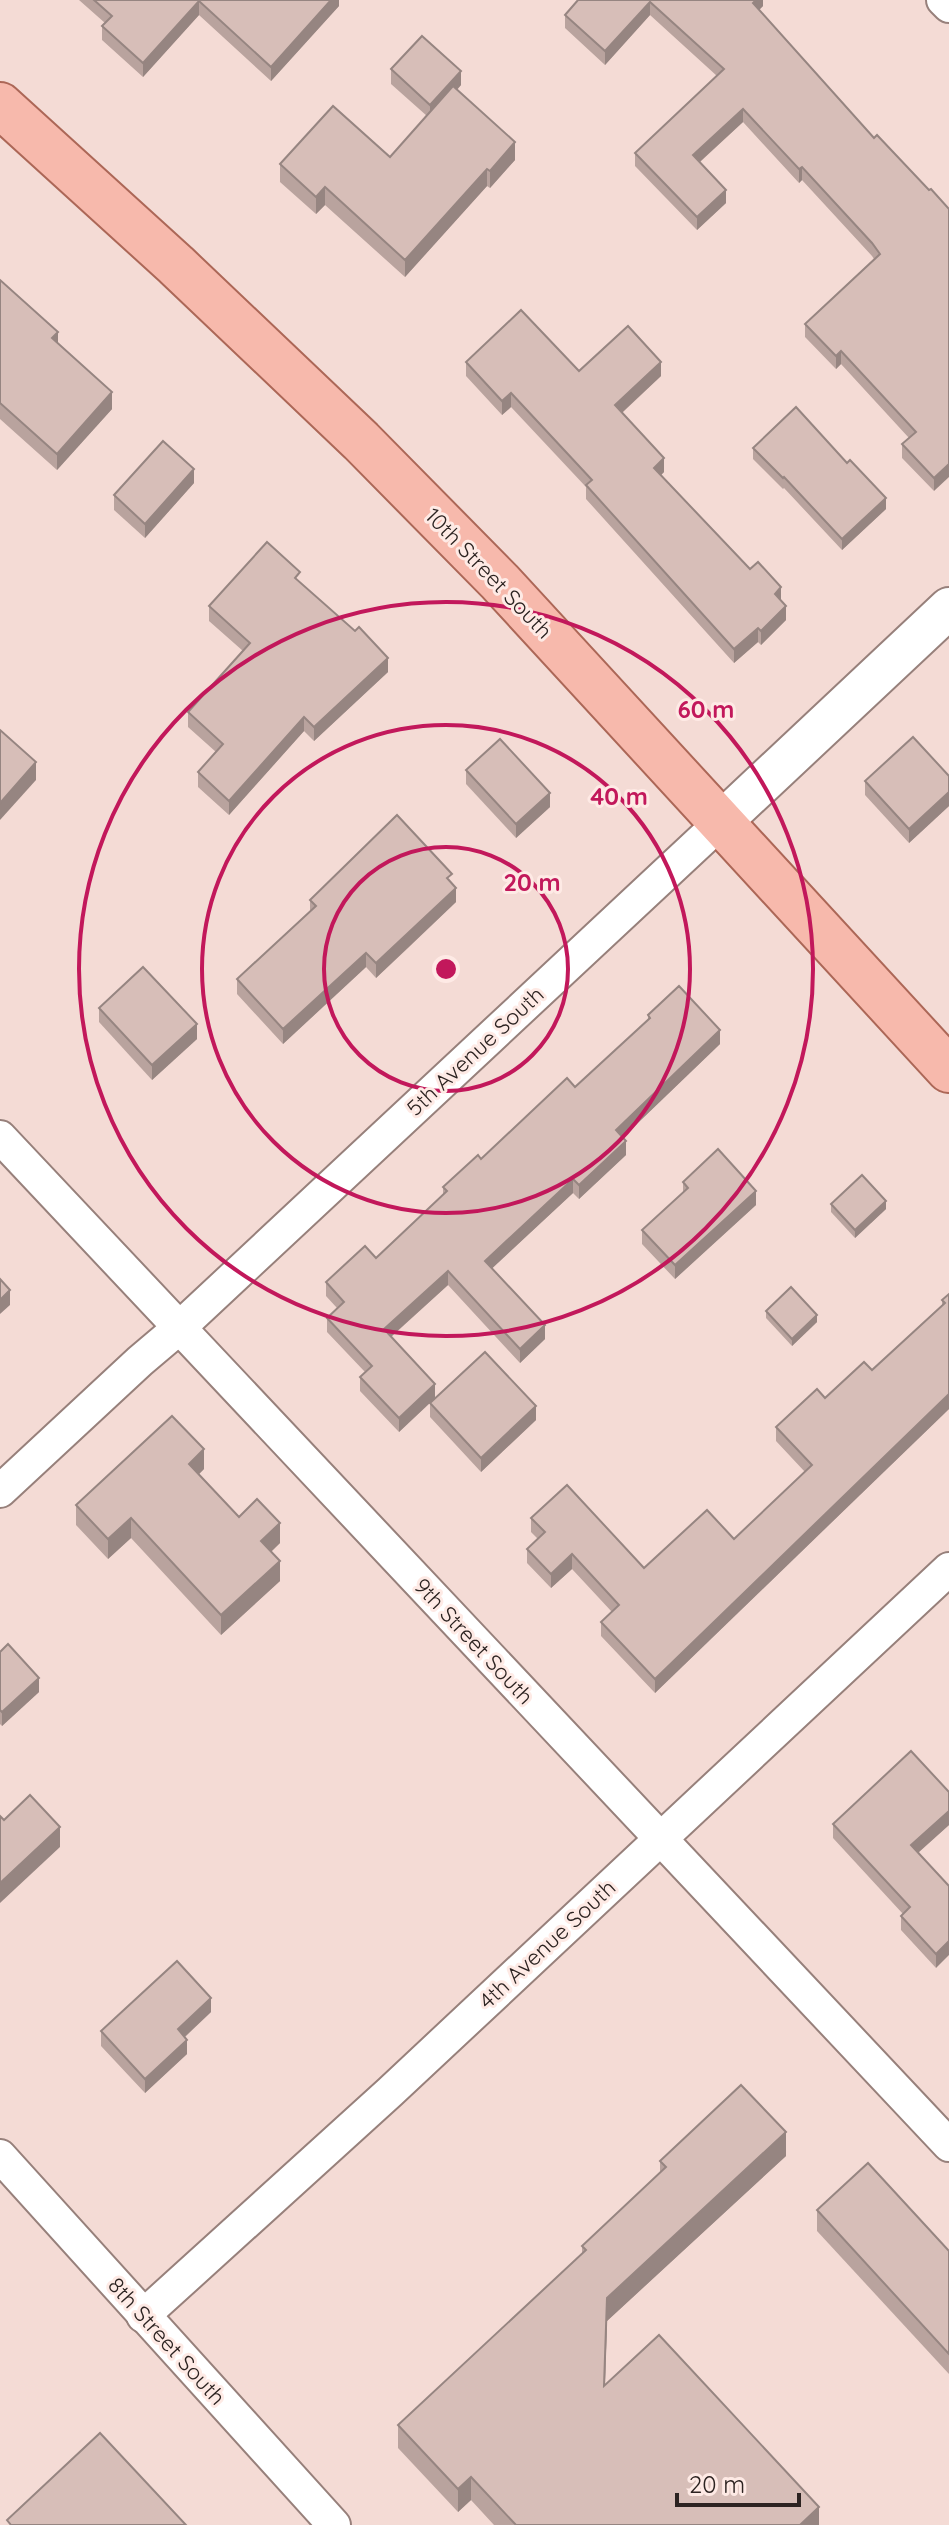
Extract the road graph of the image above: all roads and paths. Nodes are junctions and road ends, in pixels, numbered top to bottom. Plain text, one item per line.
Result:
1 (943, 0) edge
2 (949, 6) edge
3 (0, 105) edge
4 (949, 608) edge
5 (720, 823) junction
6 (949, 1070) edge
7 (0, 1137) edge
8 (179, 1328) junction
9 (0, 1491) edge
10 (949, 1569) edge
11 (660, 1838) junction
12 (949, 2145) edge
13 (0, 2156) edge
14 (143, 2316) junction
15 (334, 2525) edge

1 - 2 street
3 - 5 main road, 10th Street South
4 - 5 street, 5th Avenue South
5 - 6 main road, 10th Street South
5 - 8 street, 5th Avenue South
7 - 8 street, 9th Street South
8 - 9 street, 5th Avenue South
8 - 11 street, 9th Street South
10 - 11 street, 4th Avenue South
11 - 12 street, 9th Street South
11 - 14 street, 4th Avenue South
13 - 14 street, 8th Street South
14 - 15 street, 8th Street South

